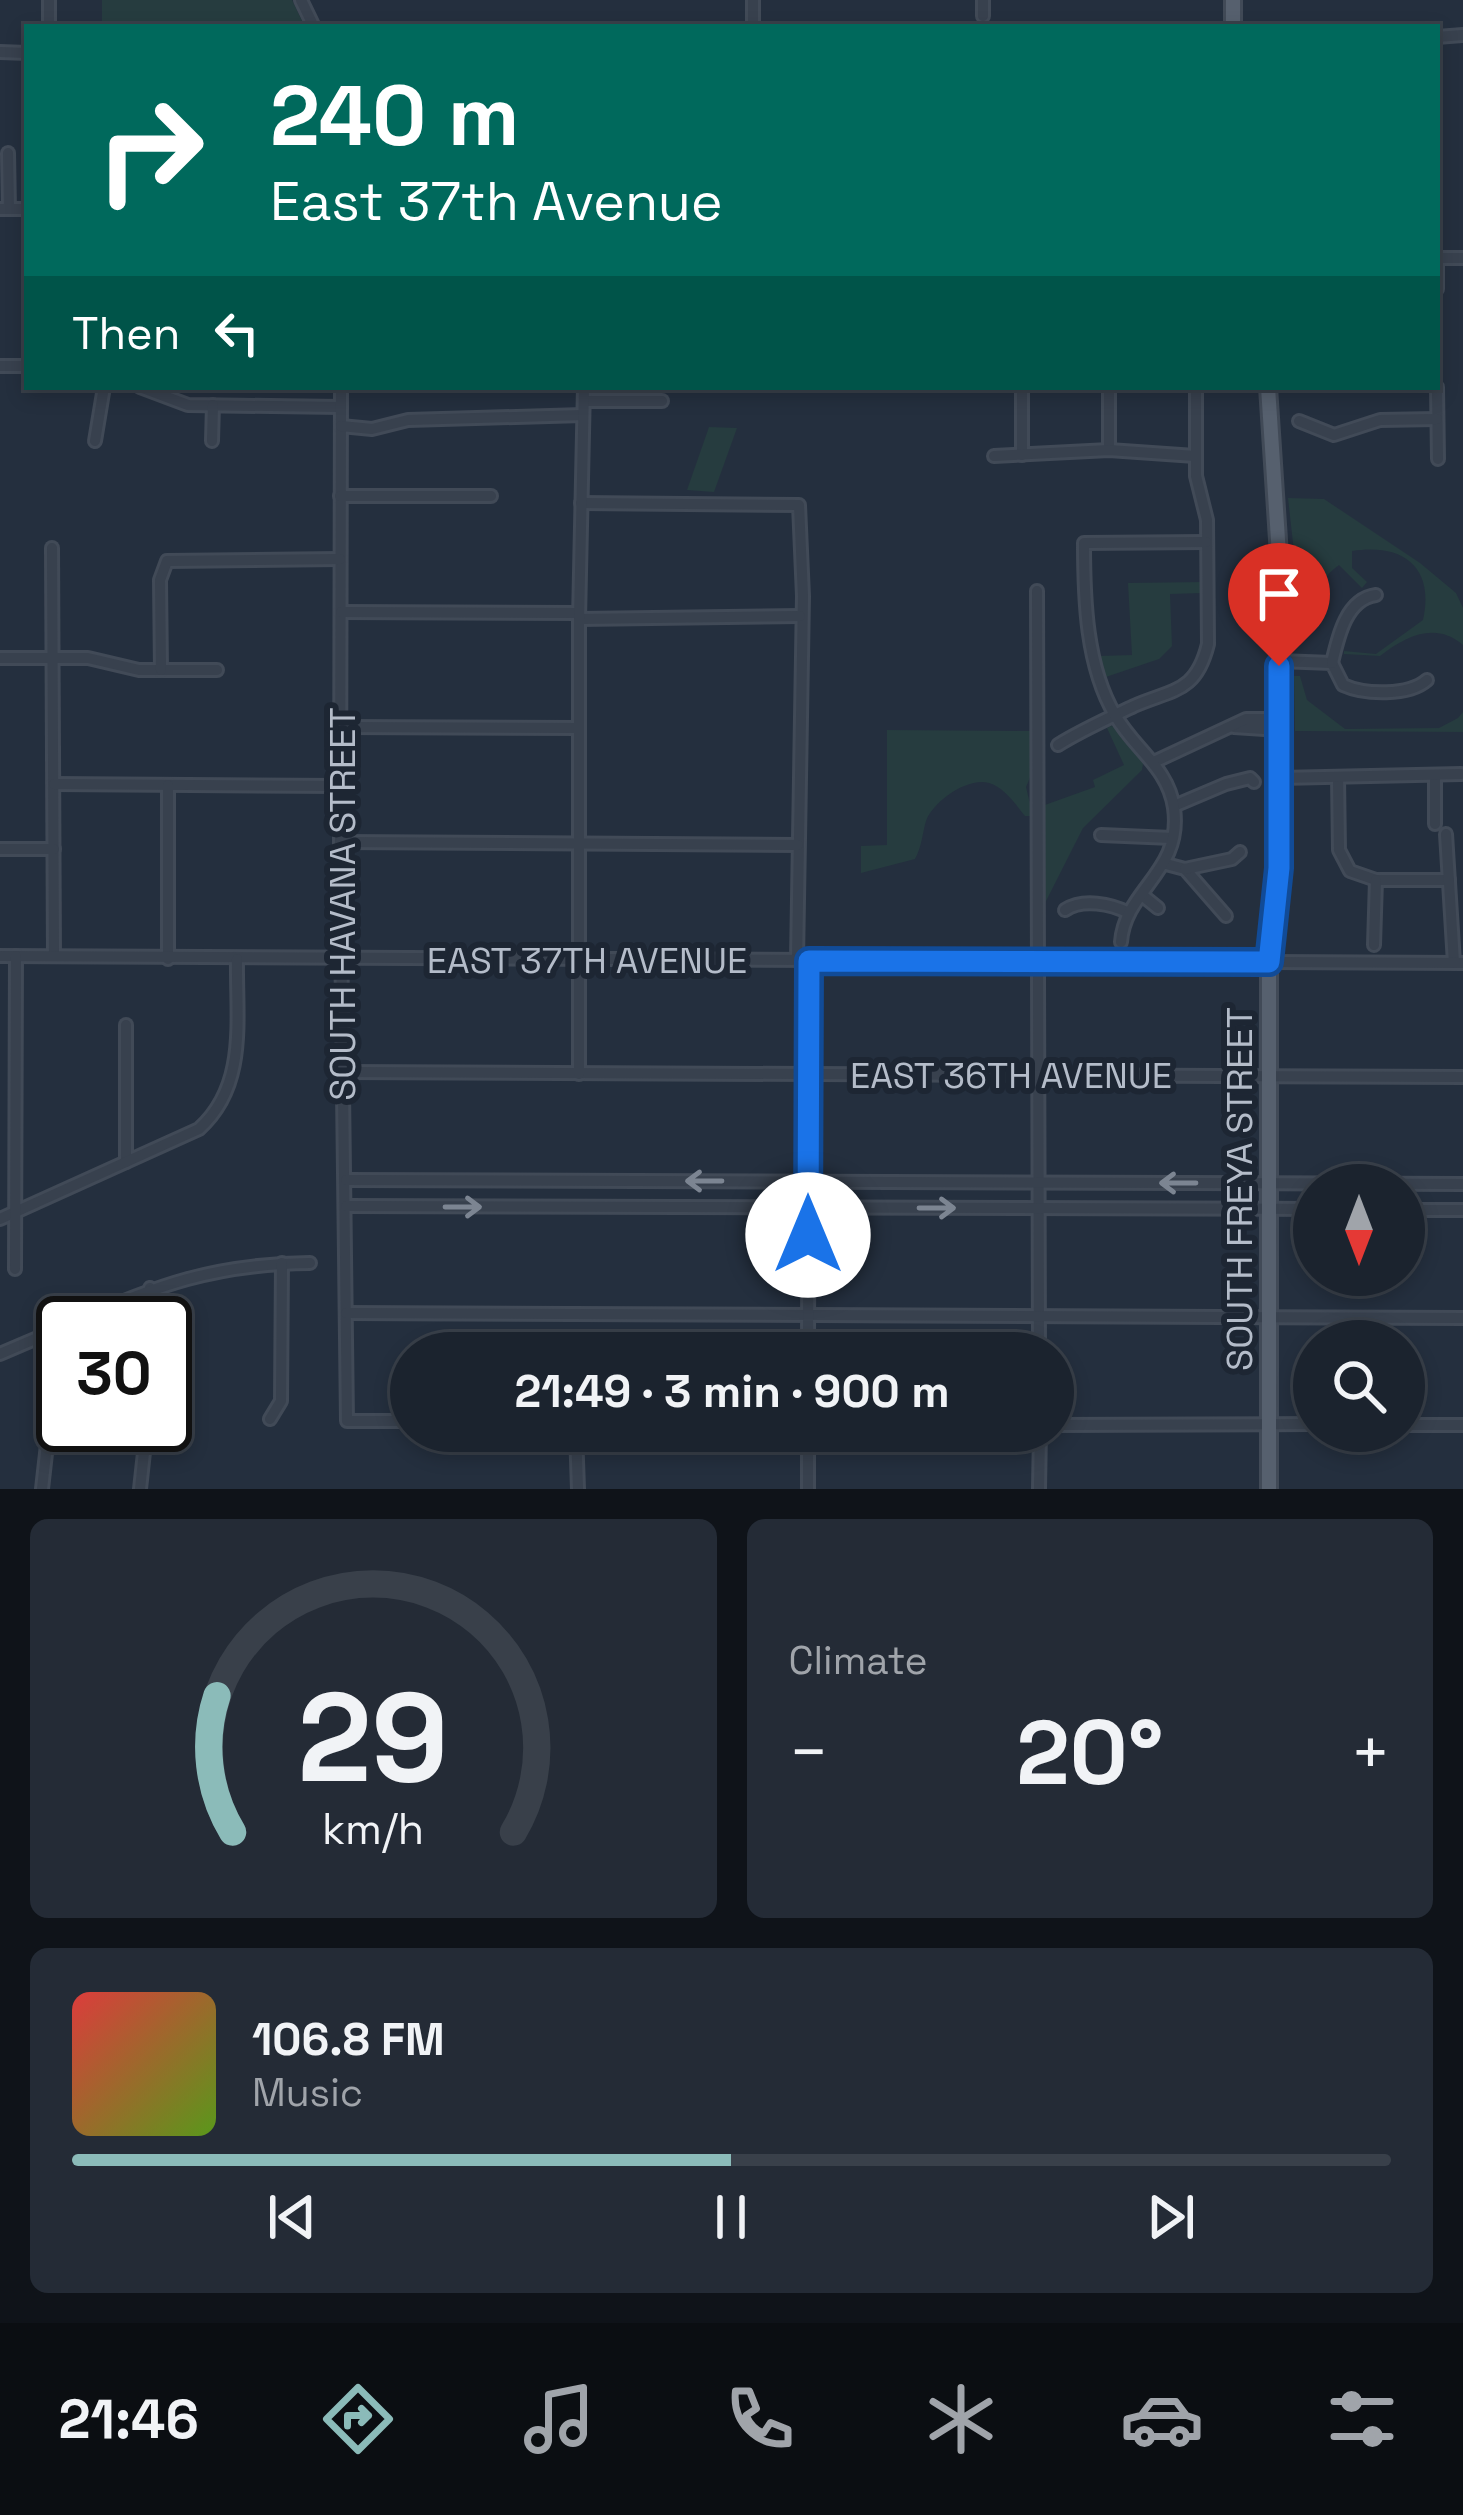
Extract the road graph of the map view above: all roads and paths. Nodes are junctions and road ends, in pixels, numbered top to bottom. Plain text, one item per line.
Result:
1 (983, 0) edge
2 (983, 16) dead end
3 (8, 154) dead end
4 (4, 209) edge
5 (104, 390) edge
6 (147, 390) edge
7 (341, 390) edge
8 (1022, 390) edge
9 (1109, 390) edge
10 (1196, 390) edge
11 (1268, 390) edge
12 (1437, 390) edge
13 (584, 394) edge
14 (662, 400) dead end
15 (213, 405) junction
16 (340, 407) junction
17 (583, 415) junction
18 (1437, 419) junction
19 (1299, 421) dead end
20 (340, 426) junction
21 (95, 441) dead end
22 (212, 442) dead end
23 (1109, 450) junction
24 (1022, 455) junction
25 (994, 456) dead end
26 (1195, 456) junction
27 (1438, 459) dead end
28 (340, 496) junction
29 (491, 496) dead end
30 (581, 503) junction
31 (1206, 542) junction
32 (52, 548) dead end
33 (340, 559) junction
34 (1037, 591) dead end
35 (1376, 595) dead end
36 (340, 612) junction
37 (579, 616) junction
38 (800, 616) junction
39 (0, 658) edge
40 (52, 658) junction
41 (1279, 663) junction
42 (1328, 663) junction
43 (161, 670) junction
44 (218, 670) dead end
45 (1427, 680) dead end
46 (1115, 717) junction
47 (1280, 724) junction
48 (340, 727) junction
49 (578, 728) junction
50 (1058, 745) dead end
51 (1156, 761) junction
52 (1461, 774) edge
53 (1435, 775) junction
54 (1338, 777) junction
55 (1253, 778) dead end
56 (1280, 778) junction
57 (54, 784) junction
58 (168, 785) junction
59 (340, 786) junction
60 (1174, 806) junction
61 (1436, 824) dead end
62 (1446, 834) dead end
63 (1100, 835) dead end
64 (1172, 838) junction
65 (340, 842) junction
66 (580, 844) junction
67 (798, 845) junction
68 (0, 849) edge
69 (54, 849) junction
70 (1240, 852) dead end
71 (1166, 864) junction
72 (1185, 869) junction
73 (1376, 880) junction
74 (1449, 880) junction
75 (1142, 895) junction
76 (1158, 908) dead end
77 (1225, 908) dead end
78 (1065, 910) dead end
79 (1129, 913) junction
80 (1121, 942) dead end
81 (1374, 945) dead end
82 (0, 956) edge
83 (16, 956) junction
84 (54, 956) junction
85 (169, 958) junction
86 (236, 959) junction
87 (579, 959) junction
88 (341, 960) junction
89 (803, 961) junction
90 (1039, 962) junction
91 (1269, 962) junction
92 (1459, 963) edge
93 (0, 1021) edge
94 (16, 1022) junction
95 (126, 1025) dead end
96 (343, 1072) junction
97 (579, 1074) junction
98 (808, 1074) junction
99 (1039, 1075) junction
100 (1270, 1075) junction
101 (1463, 1077) edge
102 (7, 1134) edge
103 (126, 1162) junction
104 (346, 1180) junction
105 (808, 1181) junction
106 (1038, 1182) junction
107 (1269, 1183) junction
108 (1463, 1184) edge
109 (346, 1206) junction
110 (808, 1207) junction
111 (1038, 1208) junction
112 (1269, 1209) junction
113 (1293, 1209) edge
114 (1425, 1210) edge
115 (1463, 1210) edge
116 (14, 1213) junction
117 (0, 1219) edge
118 (282, 1263) junction
119 (310, 1263) dead end
120 (15, 1269) dead end
121 (150, 1288) junction
122 (132, 1296) edge
123 (151, 1296) edge
124 (346, 1313) junction
125 (808, 1315) junction
126 (1039, 1316) junction
127 (1269, 1316) junction
128 (1463, 1318) edge
129 (808, 1332) edge
130 (1039, 1332) edge
131 (36, 1339) edge
132 (0, 1354) edge
133 (270, 1419) dead end
134 (390, 1421) edge
135 (1270, 1424) junction
136 (1293, 1424) edge
137 (1074, 1425) edge
138 (1425, 1425) edge
139 (1463, 1425) edge
140 (46, 1452) edge
141 (144, 1452) edge
142 (577, 1452) edge
143 (808, 1452) edge
144 (1040, 1452) edge
145 (42, 1489) edge
146 (140, 1489) edge
147 (578, 1489) edge
148 (808, 1489) edge
149 (1039, 1489) edge
150 (1269, 1489) edge

1 - 2 street
3 - 4 street
5 - 21 street
6 - 15 street
7 - 16 street, SOUTH HAVANA STREET
8 - 24 street
9 - 23 street
10 - 26 street
11 - 41 main road, SOUTH FREYA STREET
12 - 18 street
13 - 14 street
13 - 17 street
15 - 16 street
15 - 22 street
16 - 20 street, SOUTH HAVANA STREET
17 - 20 street
17 - 30 street
18 - 19 street
18 - 27 street
20 - 28 street, SOUTH HAVANA STREET
23 - 24 street
23 - 26 street
24 - 25 street
26 - 31 street
28 - 29 street
28 - 33 street, SOUTH HAVANA STREET
30 - 37 street
30 - 38 street
31 - 46 street
31 - 46 street
32 - 40 street
33 - 36 street, SOUTH HAVANA STREET
33 - 43 street
34 - 90 street
35 - 42 street
36 - 37 street
36 - 48 street, SOUTH HAVANA STREET
37 - 38 street
37 - 49 street
38 - 67 street
39 - 40 street
40 - 43 street
40 - 57 street
41 - 42 street
41 - 47 main road, SOUTH FREYA STREET
42 - 45 street
43 - 44 street
46 - 50 street
46 - 51 street
47 - 51 street
47 - 56 main road, SOUTH FREYA STREET
48 - 49 street
48 - 59 street, SOUTH HAVANA STREET
49 - 66 street
51 - 60 street
52 - 53 street
53 - 54 street
53 - 61 street
54 - 56 street
54 - 73 street
55 - 60 street
56 - 91 main road, SOUTH FREYA STREET
57 - 58 street
57 - 69 street
58 - 59 street
58 - 85 street
59 - 65 street, SOUTH HAVANA STREET
60 - 64 street
62 - 74 street
63 - 64 street
64 - 71 street
65 - 66 street
65 - 88 street, SOUTH HAVANA STREET
66 - 67 street
66 - 87 street
67 - 89 street
68 - 69 street
69 - 84 street
70 - 72 street
71 - 72 street
71 - 75 street
72 - 77 street
73 - 74 street
73 - 81 street
74 - 92 street
75 - 76 street
75 - 79 street
78 - 79 street
79 - 80 street
82 - 83 street, EAST 37TH AVENUE
83 - 84 street, EAST 37TH AVENUE
83 - 94 street
84 - 85 street, EAST 37TH AVENUE
85 - 86 street, EAST 37TH AVENUE
86 - 88 street, EAST 37TH AVENUE
86 - 103 street
87 - 88 street, EAST 37TH AVENUE
87 - 89 street, EAST 37TH AVENUE
87 - 97 street
88 - 96 street, SOUTH HAVANA STREET
89 - 90 street, EAST 37TH AVENUE
89 - 98 street
90 - 91 street, EAST 37TH AVENUE
90 - 99 street
91 - 92 street, EAST 37TH AVENUE
91 - 100 main road, SOUTH FREYA STREET
93 - 94 street
94 - 102 street
95 - 103 street
96 - 97 street, EAST 36TH AVENUE
96 - 104 street, SOUTH HAVANA STREET
97 - 98 street, EAST 36TH AVENUE
98 - 99 street, EAST 36TH AVENUE
98 - 105 street
99 - 100 street, EAST 36TH AVENUE
99 - 106 street
100 - 101 street, EAST 36TH AVENUE
100 - 107 main road, SOUTH FREYA STREET
102 - 116 street
103 - 116 street
105 -> 104 street
104 - 109 street, SOUTH HAVANA STREET
105 - 106 street
105 - 110 street
107 -> 106 street
106 - 111 street
107 - 108 street
107 - 112 main road, SOUTH FREYA STREET
109 -> 110 street
109 - 124 street, SOUTH HAVANA STREET
110 -> 111 street
110 - 125 street
111 - 112 street
111 - 126 street
112 - 113 street
112 - 127 main road, SOUTH FREYA STREET
114 - 115 street
116 - 117 street
116 - 120 street
118 - 119 street
118 - 121 street
118 - 133 street
121 - 122 street
121 - 123 street
124 - 125 street
124 - 134 street, SOUTH HAVANA STREET
125 - 126 street
125 - 129 street
126 - 127 street
126 - 130 street
127 - 128 street
127 - 135 main road, SOUTH FREYA STREET
131 - 132 street
135 - 136 street
135 - 137 street
135 - 150 main road, SOUTH FREYA STREET
138 - 139 street
140 - 145 street
141 - 146 street
142 - 147 street
143 - 148 street
144 - 149 street

